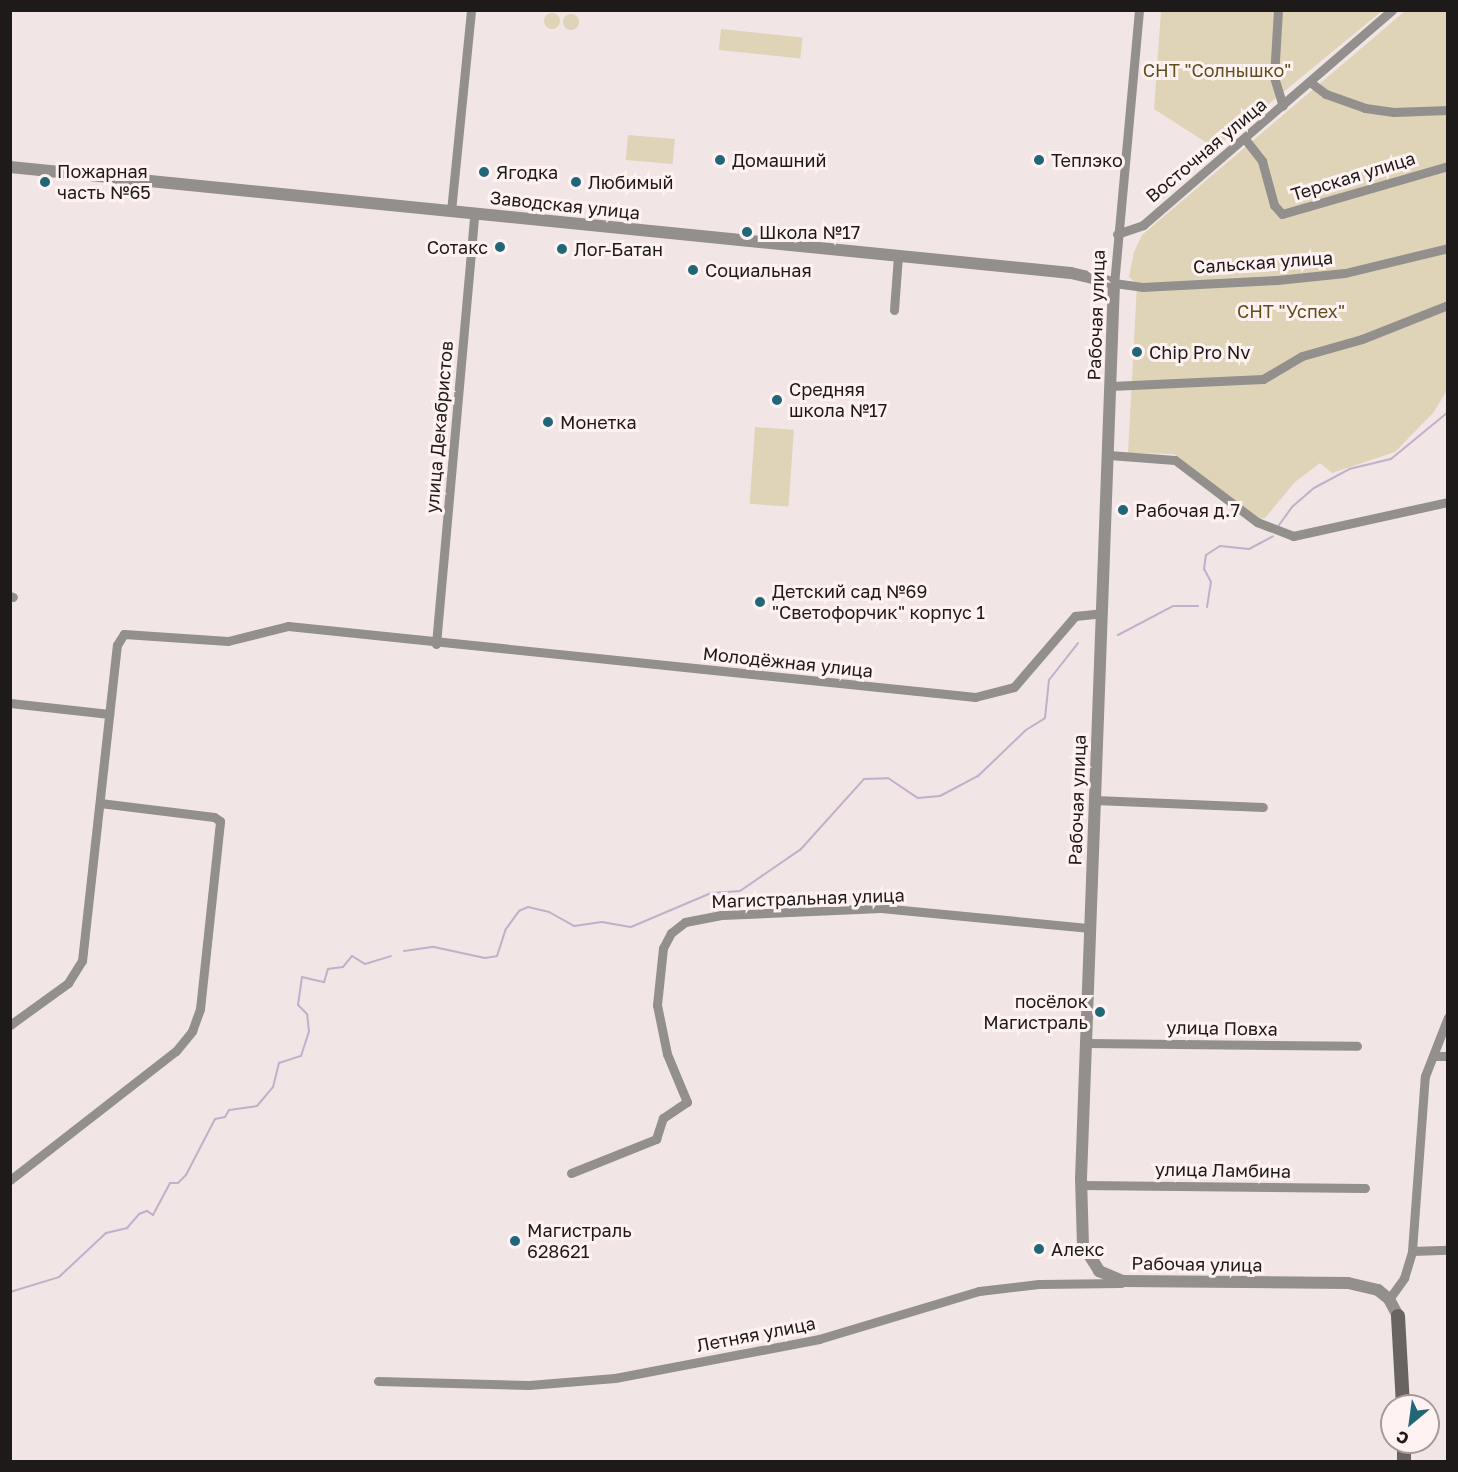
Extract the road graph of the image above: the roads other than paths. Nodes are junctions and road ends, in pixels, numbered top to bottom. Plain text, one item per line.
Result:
1 (471, 10) edge
2 (1138, 10) edge
3 (1278, 10) edge
4 (1392, 10) edge
5 (1310, 82) junction
6 (1283, 106) junction
7 (1448, 110) edge
8 (1245, 139) junction
9 (1448, 166) edge
10 (10, 167) edge
11 (451, 211) junction
12 (474, 214) junction
13 (1117, 234) junction
14 (1448, 248) edge
15 (898, 256) junction
16 (1114, 283) junction
17 (1448, 305) edge
18 (894, 310) dead end
19 (1111, 386) junction
20 (1108, 455) junction
21 (1448, 502) edge
22 (1102, 613) junction
23 (436, 644) junction
24 (10, 703) edge
25 (109, 714) junction
26 (1095, 800) junction
27 (100, 803) junction
28 (1263, 807) dead end
29 (1090, 928) junction
30 (1448, 1017) edge
31 (10, 1025) edge
32 (1086, 1043) junction
33 (1357, 1046) dead end
34 (1434, 1056) junction
35 (1448, 1056) edge
36 (571, 1173) dead end
37 (10, 1180) edge
38 (1081, 1185) junction
39 (1365, 1188) dead end
40 (1448, 1250) edge
41 (1412, 1251) junction
42 (1136, 1283) junction
43 (1389, 1299) junction
44 (1398, 1316) joint
45 (378, 1381) dead end
46 (1402, 1394) edge

1 - 11 street
2 - 13 street, Рабочая улица
3 - 6 street
4 - 5 street, Восточная улица
5 - 6 street, Восточная улица
5 - 7 street
6 - 8 street, Восточная улица
8 - 9 street, Терская улица
8 - 13 street, Восточная улица
10 - 11 street, Заводская улица
11 - 12 street, Заводская улица
12 - 15 street, Заводская улица
12 - 23 street, улица Декабристов
13 - 16 street, Рабочая улица
14 - 16 street, Сальская улица
15 - 16 street, Заводская улица
15 - 18 street
16 - 19 street, Рабочая улица
17 - 19 street
19 - 20 street, Рабочая улица
20 - 21 street
20 - 22 street, Рабочая улица
22 - 23 street, Молодёжная улица
22 - 26 street, Рабочая улица
23 - 25 street, Молодёжная улица
24 - 25 street
25 - 27 street
26 - 28 street
26 - 29 street, Рабочая улица
27 - 31 street
27 - 37 street
29 - 32 street, Рабочая улица
29 - 36 street, Магистральная улица
30 - 34 street
32 - 33 street, улица Повха
32 - 38 street, Рабочая улица
34 - 35 street
34 - 41 street
38 - 39 street, улица Ламбина
38 - 42 street, Рабочая улица
40 - 41 street
41 - 43 street
42 - 43 street, Рабочая улица
42 - 45 street, Летняя улица
43 - 44 street
44 - 46 main road

